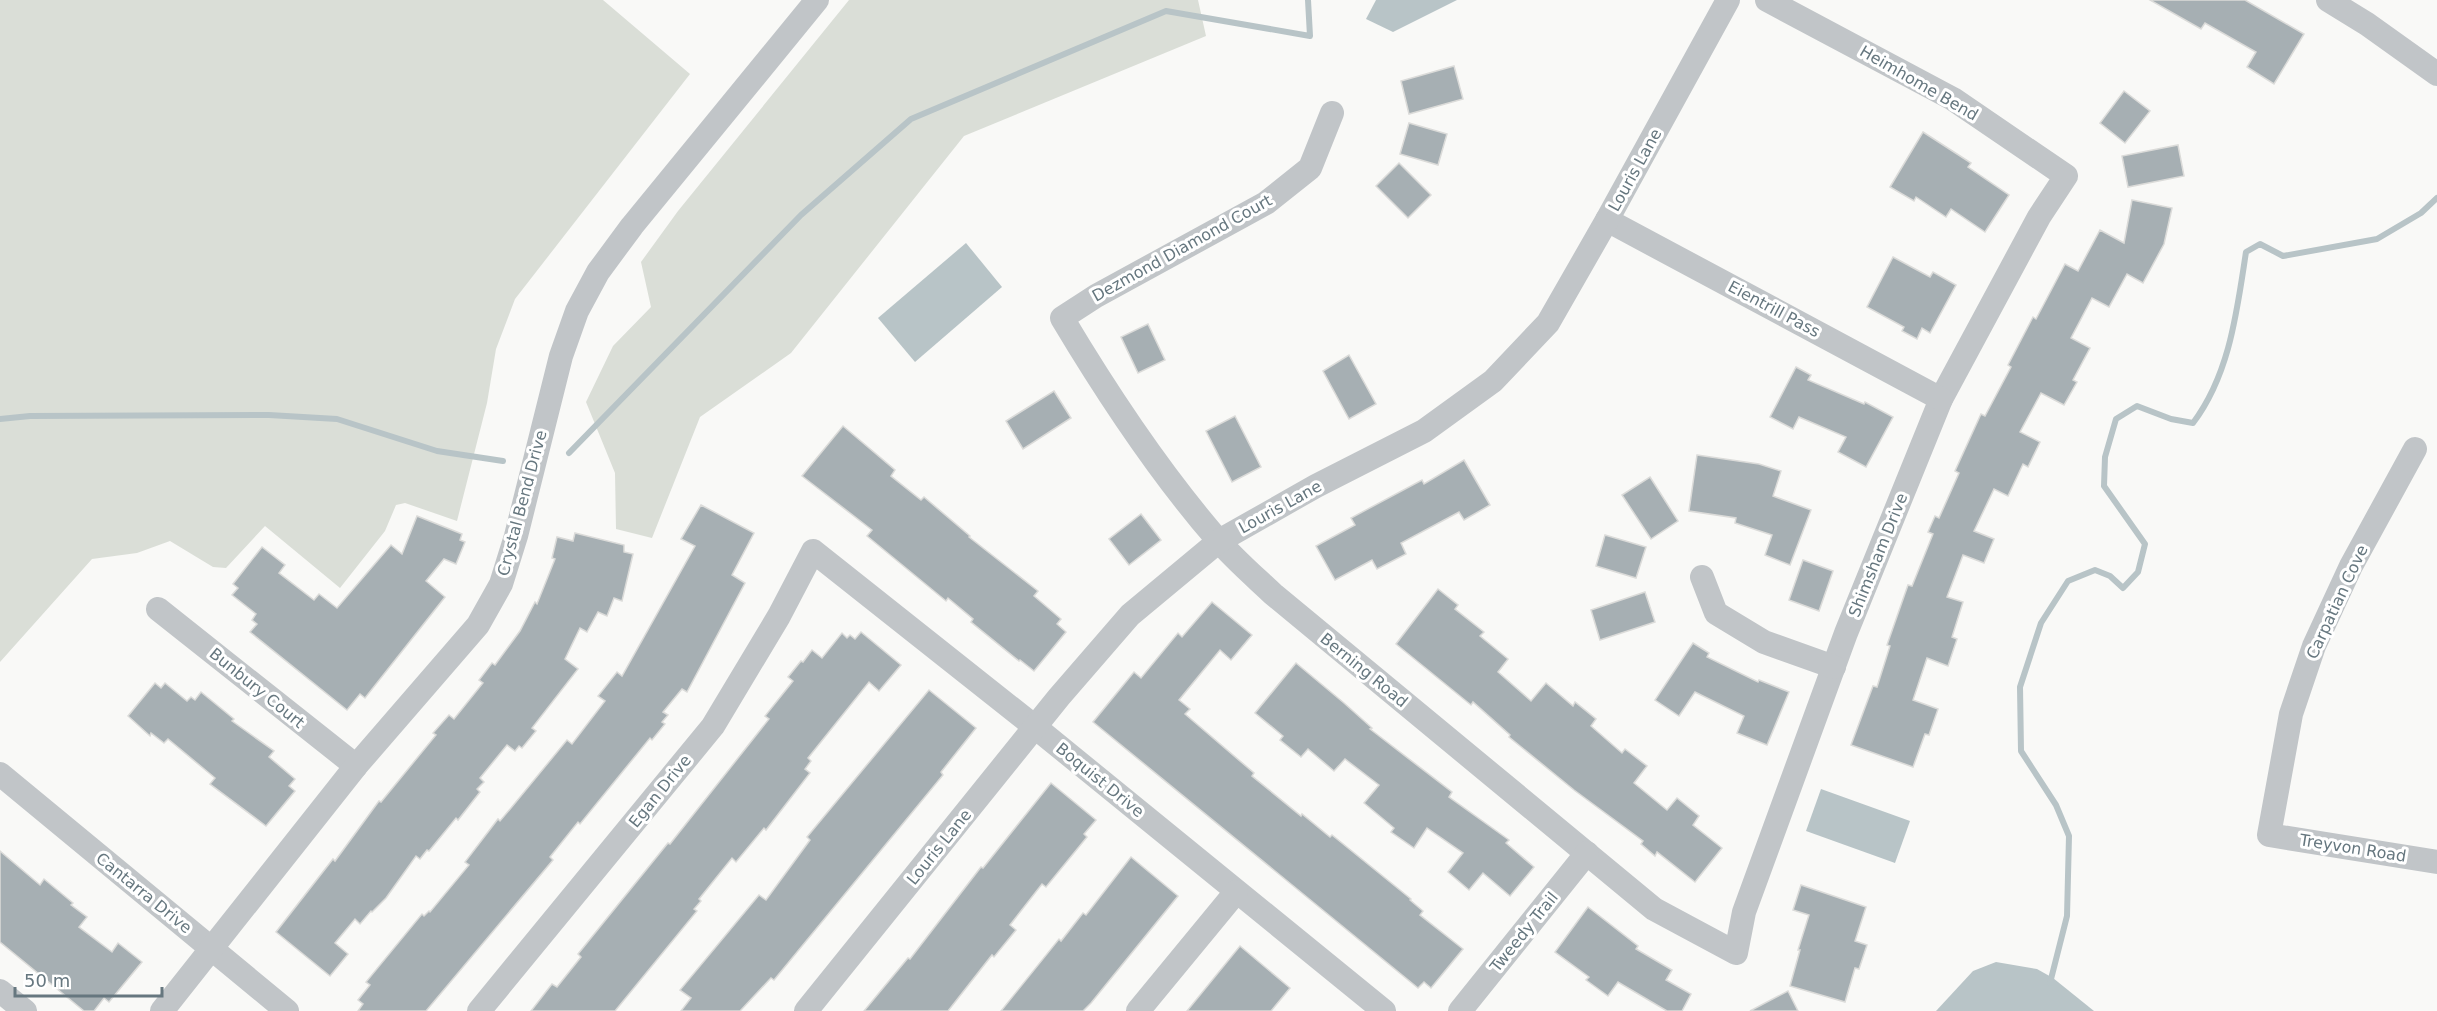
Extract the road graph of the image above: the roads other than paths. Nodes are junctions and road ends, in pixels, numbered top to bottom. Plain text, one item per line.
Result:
1 (817, 0) edge
2 (1728, 0) edge
3 (1767, 0) edge
4 (2328, 0) edge
5 (2437, 74) edge
6 (1332, 113) dead end
7 (2066, 176) joint
8 (1607, 219) junction
9 (1063, 317) joint
10 (1941, 399) junction
11 (2415, 449) dead end
12 (1219, 541) junction
13 (813, 551) joint
14 (1702, 577) dead end
15 (158, 609) dead end
16 (1834, 667) junction
17 (1035, 727) junction
18 (356, 766) junction
19 (0, 774) edge
20 (2269, 835) joint
21 (1587, 853) junction
22 (2437, 862) edge
23 (1236, 892) junction
24 (212, 948) junction
25 (1736, 953) joint
26 (0, 991) edge
27 (25, 1011) edge
28 (162, 1011) edge
29 (287, 1011) edge
30 (479, 1011) edge
31 (806, 1011) edge
32 (1138, 1011) edge
33 (1384, 1011) edge
34 (1460, 1011) edge

1 - 18 street, Crystal Bend Drive
2 - 8 street, Louris Lane
3 - 7 street, Heimhome Bend
4 - 5 street
6 - 9 street, Dezmond Diamond Court
7 - 10 street, Shimsham Drive
8 - 10 street, Eientrill Pass
8 - 12 street, Louris Lane
9 - 12 street, Berning Road
10 - 16 street, Shimsham Drive
11 - 20 street, Carpatian Cove
12 - 17 street, Louris Lane
12 - 21 street, Berning Road
13 - 17 street, Boquist Drive
13 - 30 street, Egan Drive
14 - 16 street
15 - 18 street, Bunbury Court
16 - 25 street, Shimsham Drive
17 - 23 street, Boquist Drive
17 - 31 street, Louris Lane
18 - 24 street, Crystal Bend Drive
19 - 24 street, Cantarra Drive
20 - 22 street, Treyvon Road
21 - 25 street, Berning Road
21 - 34 street, Tweedy Trail
23 - 32 street
23 - 33 street, Boquist Drive
24 - 28 street, Crystal Bend Drive
24 - 29 street, Cantarra Drive
26 - 27 street

